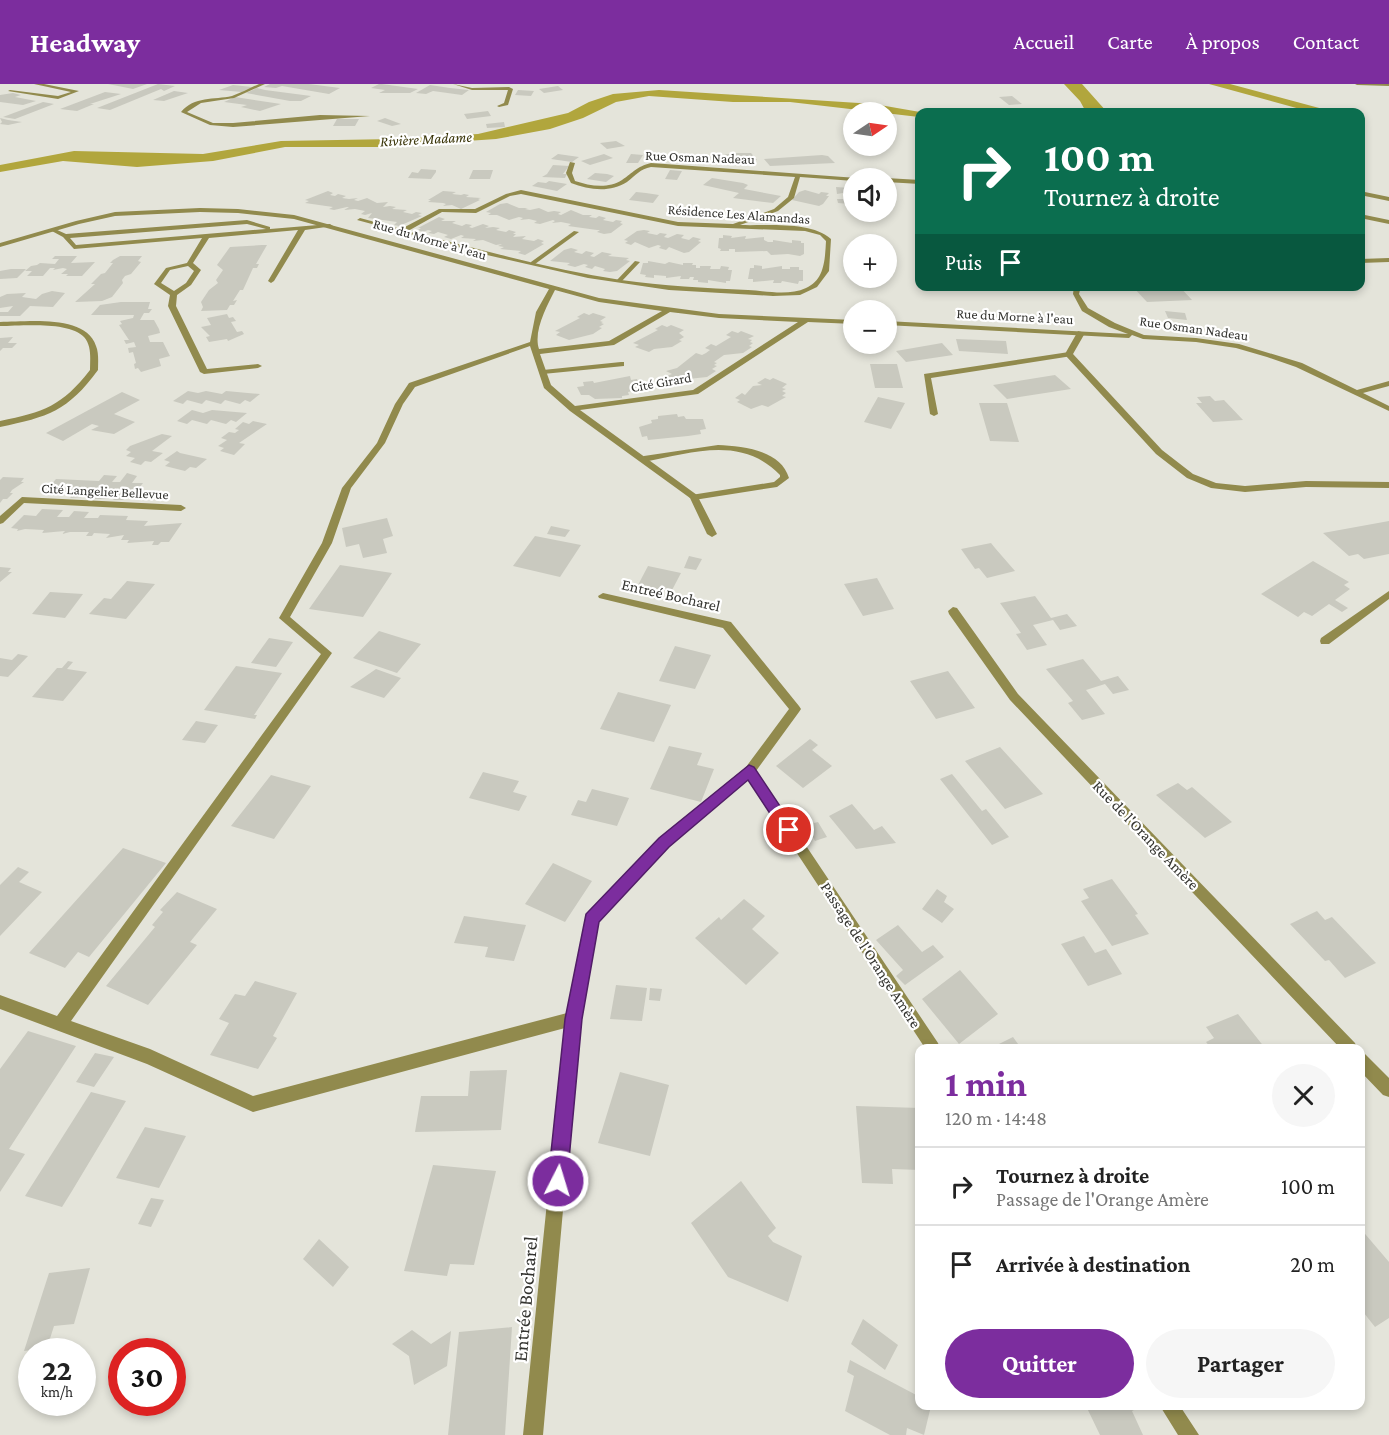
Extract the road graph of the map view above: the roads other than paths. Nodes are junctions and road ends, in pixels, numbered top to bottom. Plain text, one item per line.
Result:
1 (36, 84) edge
2 (263, 84) edge
3 (455, 84) edge
4 (1357, 84) edge
5 (1389, 85) edge
6 (20, 88) dead end
7 (499, 106) dead end
8 (367, 116) dead end
9 (572, 163) dead end
10 (798, 175) junction
11 (843, 178) edge
12 (897, 181) edge
13 (915, 182) edge
14 (1365, 194) edge
15 (1389, 199) edge
16 (1365, 217) edge
17 (360, 220) dead end
18 (1389, 222) edge
19 (330, 226) junction
20 (729, 227) junction
21 (303, 228) junction
22 (53, 230) junction
23 (277, 230) junction
24 (402, 231) junction
25 (576, 232) dead end
26 (65, 236) junction
27 (207, 236) junction
28 (0, 245) edge
29 (1389, 260) edge
30 (1365, 261) edge
31 (637, 262) dead end
32 (533, 263) junction
33 (189, 264) junction
34 (514, 278) junction
35 (271, 280) dead end
36 (620, 281) junction
37 (553, 288) junction
38 (1077, 291) edge
39 (174, 294) junction
40 (668, 310) junction
41 (806, 320) junction
42 (843, 322) edge
43 (0, 324) edge
44 (897, 324) edge
45 (1081, 333) junction
46 (1143, 337) junction
47 (535, 348) junction
48 (1069, 354) junction
49 (621, 364) dead end
50 (258, 366) dead end
51 (543, 372) junction
52 (1389, 382) edge
53 (1355, 393) junction
54 (1389, 409) edge
55 (573, 410) junction
56 (934, 414) dead end
57 (0, 424) edge
58 (644, 459) junction
59 (1389, 485) edge
60 (694, 497) junction
61 (181, 508) dead end
62 (0, 521) edge
63 (712, 534) dead end
64 (1389, 594) edge
65 (603, 596) dead end
66 (953, 611) dead end
67 (1325, 641) dead end
68 (749, 771) junction
69 (0, 1002) edge
70 (573, 1019) junction
71 (60, 1024) junction
72 (930, 1044) edge
73 (1346, 1044) edge
74 (1365, 1064) edge
75 (1389, 1089) edge
76 (1172, 1410) edge
77 (533, 1435) edge
78 (1189, 1435) edge

1 - 6 street
2 - 8 street
3 - 7 street
4 - 5 street
9 - 10 street, Rue Osman Nadeau
10 - 11 street, Rue Osman Nadeau
10 - 20 street
12 - 13 street
14 - 15 street
16 - 18 street
17 - 24 street, Résidence Les Alamandas
19 - 21 street
19 - 22 street, Rue du Morne à l'eau
19 - 34 street, Rue du Morne à l'eau
20 - 24 street, Résidence Les Alamandas
20 - 36 street, Résidence Les Alamandas
21 - 23 street
21 - 35 street
22 - 26 street
22 - 28 street, Rue du Morne à l'eau
23 - 26 street
23 - 27 street
24 - 32 street, Résidence Les Alamandas
25 - 32 street
26 - 27 street
27 - 33 street
29 - 30 street
31 - 36 street
32 - 34 street
32 - 36 street, Résidence Les Alamandas
33 - 39 street
33 - 39 street
34 - 37 street, Rue du Morne à l'eau
37 - 40 street, Rue du Morne à l'eau
37 - 47 street
38 - 46 street, Rue Osman Nadeau
39 - 50 street
40 - 41 street, Rue du Morne à l'eau
40 - 47 street
41 - 42 street, Rue du Morne à l'eau
41 - 55 street, Cité Girard
43 - 57 street
44 - 45 street, Rue du Morne à l'eau
45 - 46 street, Rue du Morne à l'eau
45 - 48 street
46 - 53 street, Rue Osman Nadeau
47 - 51 street
47 - 71 street
48 - 56 street
48 - 59 street
49 - 51 street
51 - 55 street
52 - 53 street
53 - 54 street, Rue Osman Nadeau
55 - 58 street
58 - 60 street
58 - 60 street
60 - 63 street
61 - 62 street, Cité Langelier Bellevue
64 - 67 street
65 - 68 street, Entreé Bocharel
66 - 73 street, Rue de l'Orange Amère
68 - 70 street, Entrée Bocharel
68 - 72 street, Passage de l'Orange Amère
69 - 71 street
70 - 71 street
70 - 77 street, Entrée Bocharel
74 - 75 street
76 - 78 street

